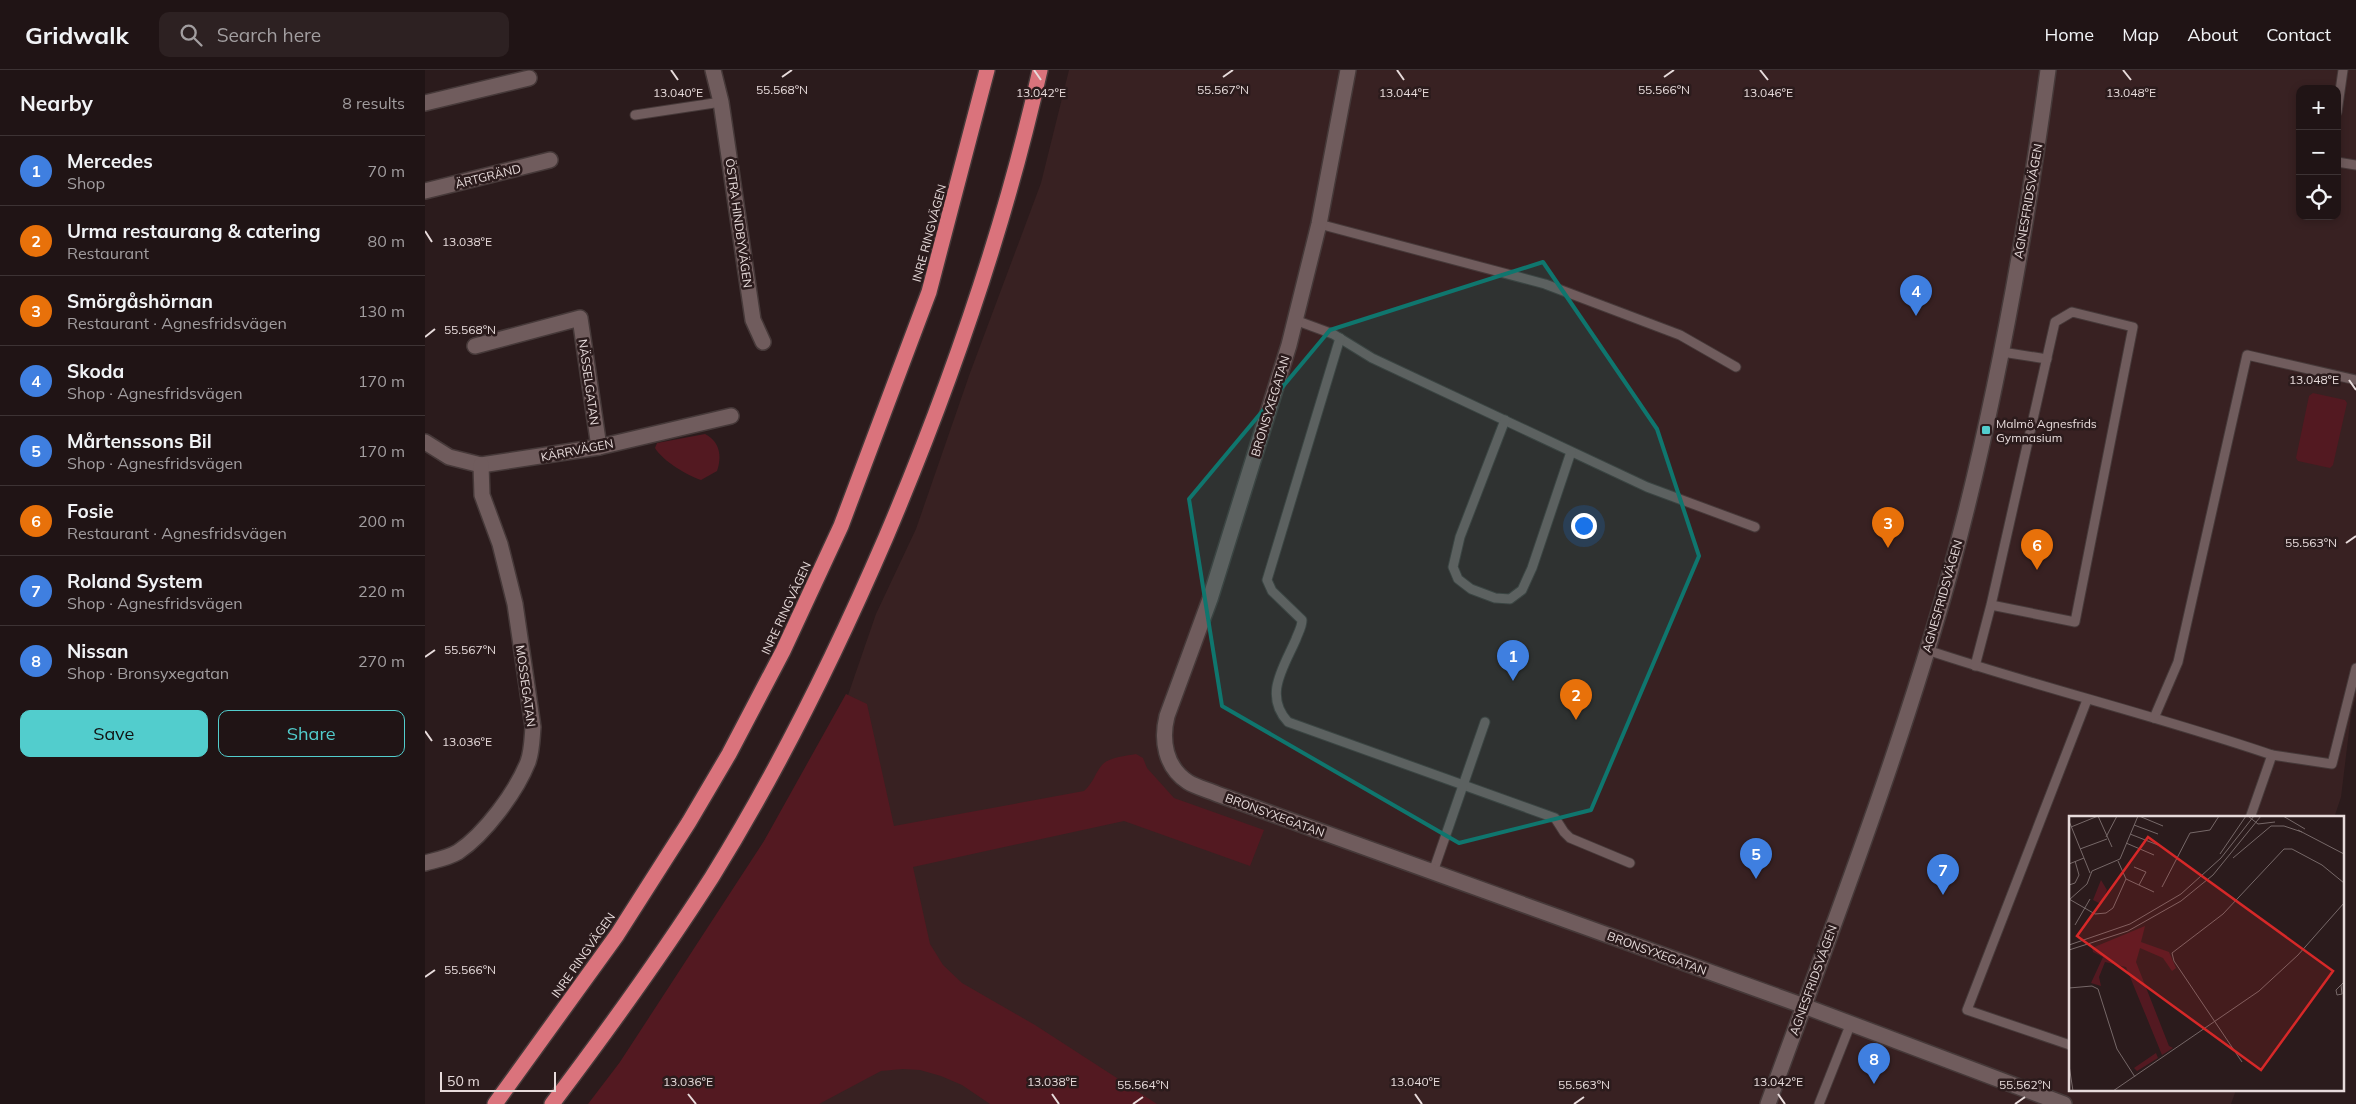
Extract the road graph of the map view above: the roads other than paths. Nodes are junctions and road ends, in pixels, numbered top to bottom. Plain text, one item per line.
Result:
1 (713, 70) edge
2 (977, 70) edge
3 (987, 70) edge
4 (1040, 70) edge
5 (1347, 70) edge
6 (2048, 70) edge
7 (2343, 70) edge
8 (529, 78) dead end
9 (2341, 85) edge
10 (721, 102) junction
11 (425, 103) edge
12 (635, 115) dead end
13 (971, 134) junction
14 (550, 160) dead end
15 (2341, 163) edge
16 (2356, 165) edge
17 (425, 192) edge
18 (1319, 224) junction
19 (1295, 320) junction
20 (1340, 338) junction
21 (763, 342) dead end
22 (475, 346) dead end
23 (2002, 352) junction
24 (2047, 358) junction
25 (1736, 366) dead end
26 (2356, 380) edge
27 (731, 416) dead end
28 (1505, 420) junction
29 (425, 442) edge
30 (599, 447) junction
31 (1571, 452) junction
32 (481, 465) junction
33 (1755, 527) dead end
34 (1991, 604) junction
35 (1927, 650) junction
36 (1975, 666) junction
37 (2356, 668) edge
38 (2087, 700) junction
39 (2154, 718) junction
40 (1485, 722) dead end
41 (2272, 755) junction
42 (1463, 786) junction
43 (2251, 816) edge
44 (425, 863) edge
45 (1629, 863) dead end
46 (1433, 872) junction
47 (1804, 1006) junction
48 (1851, 1023) junction
49 (2069, 1045) edge
50 (495, 1104) edge
51 (552, 1104) edge
52 (1768, 1104) edge
53 (1819, 1104) edge
54 (2064, 1104) edge

1 - 10 street, ÖSTRA HINDBYVÄGEN
2 - 13 highway
3 - 13 highway, INRE RINGVÄGEN
4 - 51 highway
5 - 18 street, BRONSYXEGATAN
6 - 23 street, AGNESFRIDSVÄGEN
7 - 9 lane
8 - 11 street
10 - 12 lane
10 - 21 street, ÖSTRA HINDBYVÄGEN
13 - 50 highway, INRE RINGVÄGEN
14 - 17 street, ÄRTGRÄND
15 - 16 lane
18 - 19 street, BRONSYXEGATAN
18 - 25 lane
19 - 20 lane
19 - 46 street, BRONSYXEGATAN
20 - 28 lane
20 - 42 lane
22 - 30 street, NÄSSELGATAN
23 - 24 lane
23 - 35 street, AGNESFRIDSVÄGEN
24 - 34 lane
24 - 34 lane
26 - 39 lane
27 - 30 street, KÄRRVÄGEN
28 - 31 lane
28 - 31 lane
29 - 32 street, KÄRRVÄGEN
30 - 32 street, KÄRRVÄGEN
31 - 33 lane
32 - 44 street, MOSSEGATAN
34 - 36 lane
35 - 36 lane
35 - 47 street, AGNESFRIDSVÄGEN
36 - 38 lane
37 - 41 lane
38 - 39 lane
38 - 49 lane
39 - 41 lane
40 - 42 lane
41 - 43 lane
42 - 45 lane
42 - 46 lane
46 - 47 street, BRONSYXEGATAN
47 - 48 street, BRONSYXEGATAN
47 - 52 street, AGNESFRIDSVÄGEN
48 - 53 lane
48 - 54 street, BRONSYXEGATAN

